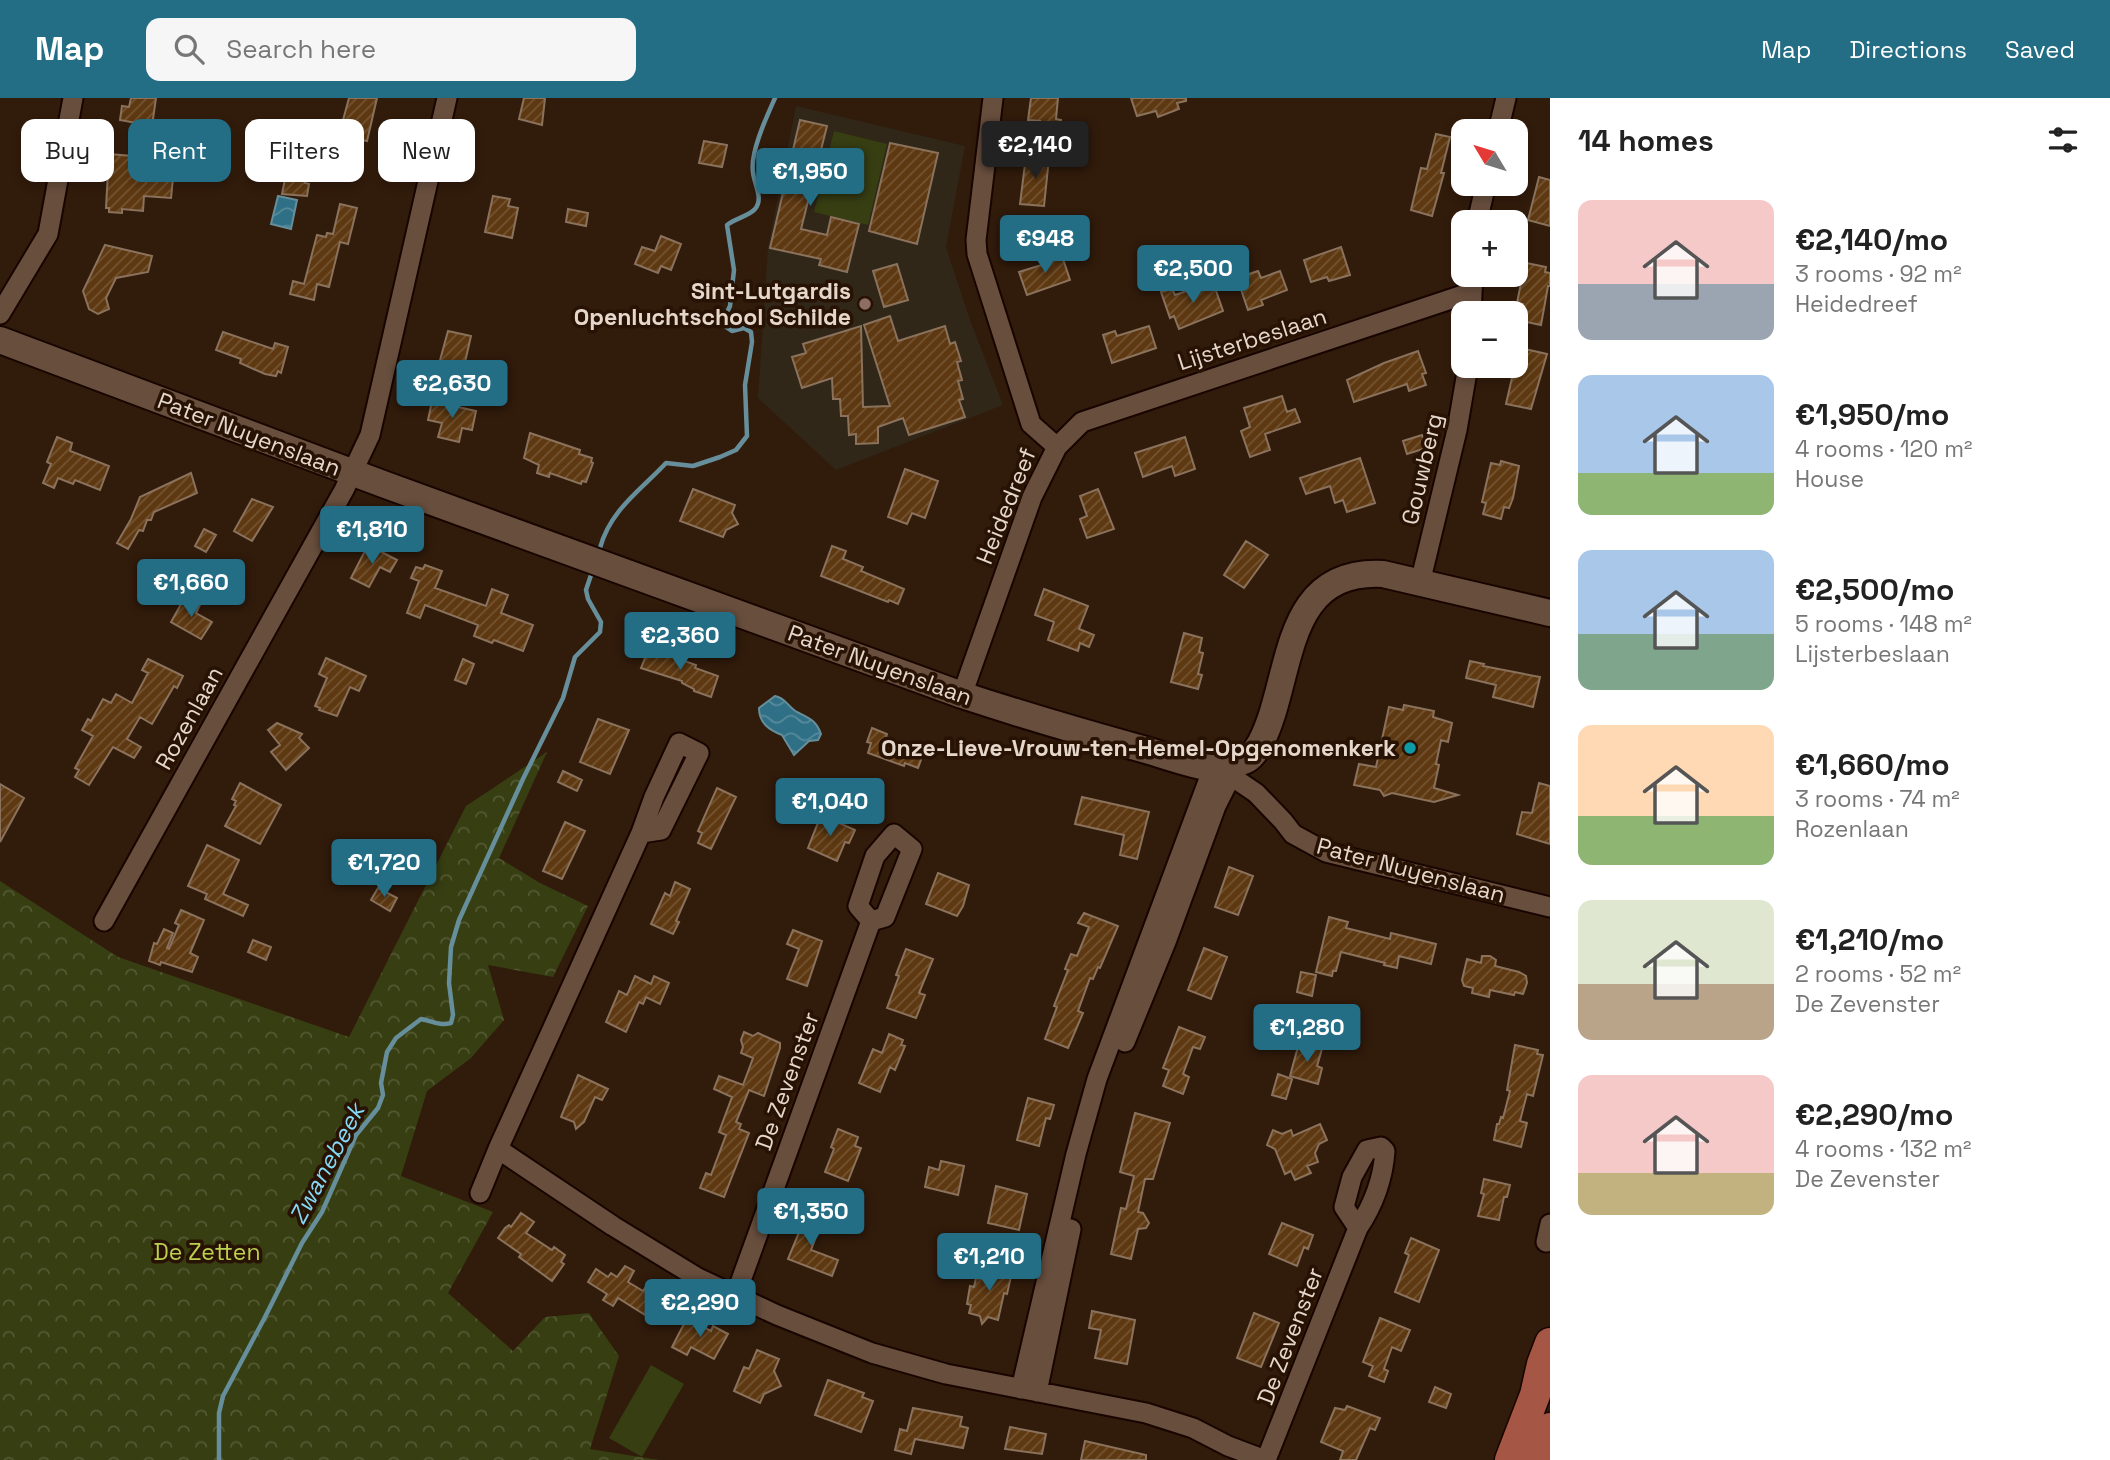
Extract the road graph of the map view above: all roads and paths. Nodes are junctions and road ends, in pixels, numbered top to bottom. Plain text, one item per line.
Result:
1 (73, 98) edge
2 (447, 98) edge
3 (993, 98) edge
4 (1506, 98) edge
5 (1501, 119) edge
6 (1462, 287) edge
7 (0, 314) edge
8 (0, 340) edge
9 (1466, 378) edge
10 (1057, 447) junction
11 (353, 473) junction
12 (1420, 583) junction
13 (1550, 613) edge
14 (962, 695) junction
15 (1222, 772) junction
16 (641, 833) dead end
17 (1550, 907) edge
18 (104, 921) dead end
19 (871, 921) dead end
20 (498, 1149) junction
21 (480, 1193) dead end
22 (1358, 1228) dead end
23 (735, 1297) junction
24 (1550, 1343) edge
25 (1029, 1391) junction
26 (1550, 1428) edge
27 (1265, 1460) edge
28 (1510, 1460) edge
29 (1537, 1460) edge

1 - 7 street
2 - 11 street, Rozenlaan
3 - 10 street, Heidedreef
4 - 5 street
6 - 10 street, Lijsterbeslaan
8 - 11 street, Pater Nuyenslaan
9 - 12 street, Gouwberg
10 - 14 street, Heidedreef
11 - 14 street, Pater Nuyenslaan
11 - 18 street, Rozenlaan
12 - 13 street, Pater Nuyenslaan
12 - 15 street, Pater Nuyenslaan
14 - 15 street, Pater Nuyenslaan
15 - 17 street, Pater Nuyenslaan
15 - 25 street
16 - 20 street
19 - 23 street, De Zevenster
20 - 21 street
20 - 23 street, De Zevenster
22 - 27 street, De Zevenster
23 - 25 street, De Zevenster
24 - 28 main road
25 - 27 street, De Zevenster
26 - 29 main road

